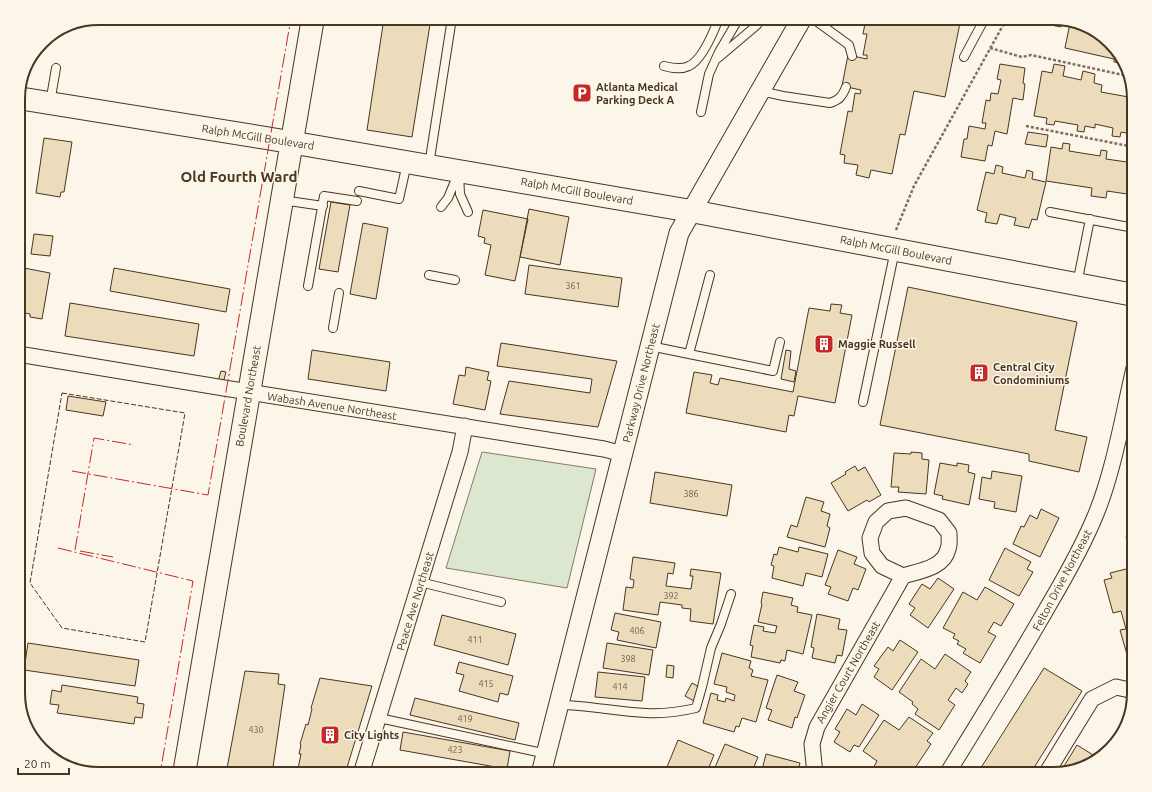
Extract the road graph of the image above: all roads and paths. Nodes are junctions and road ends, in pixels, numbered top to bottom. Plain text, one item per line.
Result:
1 (312, 25) edge
2 (451, 25) edge
3 (716, 25) edge
4 (735, 25) edge
5 (757, 25) edge
6 (798, 25) edge
7 (813, 25) edge
8 (981, 25) edge
9 (1003, 25) edge
10 (990, 48) junction
11 (852, 56) dead end
12 (964, 57) dead end
13 (714, 63) junction
14 (664, 66) dead end
15 (56, 68) dead end
16 (1123, 75) edge
17 (846, 87) dead end
18 (760, 91) junction
19 (25, 99) edge
20 (50, 104) junction
21 (701, 112) dead end
22 (1026, 126) dead end
23 (291, 142) junction
24 (1127, 146) edge
25 (407, 162) junction
26 (429, 166) junction
27 (459, 171) junction
28 (359, 191) dead end
29 (282, 200) junction
30 (357, 201) dead end
31 (322, 206) junction
32 (441, 207) dead end
33 (691, 211) junction
34 (468, 212) dead end
35 (1050, 212) dead end
36 (1090, 219) junction
37 (1127, 227) edge
38 (895, 240) junction
39 (429, 275) dead end
40 (710, 275) dead end
41 (455, 280) dead end
42 (1077, 285) junction
43 (308, 286) dead end
44 (339, 293) dead end
45 (1127, 294) edge
46 (333, 328) dead end
47 (780, 342) dead end
48 (650, 346) junction
49 (689, 354) junction
50 (25, 355) edge
51 (248, 392) junction
52 (1127, 397) edge
53 (863, 402) dead end
54 (465, 426) junction
55 (623, 454) junction
56 (903, 576) junction
57 (420, 582) junction
58 (731, 594) dead end
59 (501, 602) dead end
60 (1127, 689) edge
61 (559, 705) junction
62 (379, 718) junction
63 (547, 754) junction
64 (185, 767) edge
65 (364, 767) edge
66 (543, 767) edge
67 (814, 767) edge
68 (951, 767) edge
69 (1050, 767) edge

1 - 23 main road, Boulevard Northeast
2 - 26 lane
3 - 14 lane
4 - 13 lane
5 - 13 lane
6 - 18 street, Parkway Drive Northeast
7 - 11 lane
8 - 12 lane
9 - 10 path
10 - 16 path
10 - 38 path
13 - 21 lane
15 - 20 lane
17 - 18 lane
18 - 33 street, Parkway Drive Northeast
19 - 20 main road, Ralph McGill Boulevard
20 - 23 main road, Ralph McGill Boulevard
22 - 24 path
23 - 25 main road, Ralph McGill Boulevard
23 - 29 main road, Boulevard Northeast
25 - 26 main road, Ralph McGill Boulevard
25 - 28 lane
26 - 27 main road, Ralph McGill Boulevard
27 - 32 lane
27 - 33 main road, Ralph McGill Boulevard
27 - 34 lane
29 - 31 lane
29 - 51 main road, Boulevard Northeast
30 - 31 lane
31 - 43 lane
33 - 38 main road, Ralph McGill Boulevard
33 - 48 street, Parkway Drive Northeast
35 - 36 lane
36 - 37 lane
36 - 42 lane
38 - 42 main road, Ralph McGill Boulevard
38 - 53 lane
39 - 41 lane
40 - 49 lane
42 - 45 main road, Ralph McGill Boulevard
44 - 46 lane
47 - 49 lane
48 - 49 lane
48 - 55 street, Parkway Drive Northeast
50 - 51 street, Wabash Avenue Northeast
51 - 54 street, Wabash Avenue Northeast
51 - 64 main road, Boulevard Northeast
52 - 68 street, Felton Drive Northeast
54 - 55 street, Wabash Avenue Northeast
54 - 57 street, Peace Ave Northeast
55 - 61 street, Parkway Drive Northeast
56 - 56 street
56 - 67 street, Angier Court Northeast
57 - 59 lane
57 - 62 street, Peace Ave Northeast
58 - 61 lane
60 - 69 street
61 - 63 street, Parkway Drive Northeast
62 - 63 lane
62 - 65 street, Peace Ave Northeast
63 - 66 street, Parkway Drive Northeast

